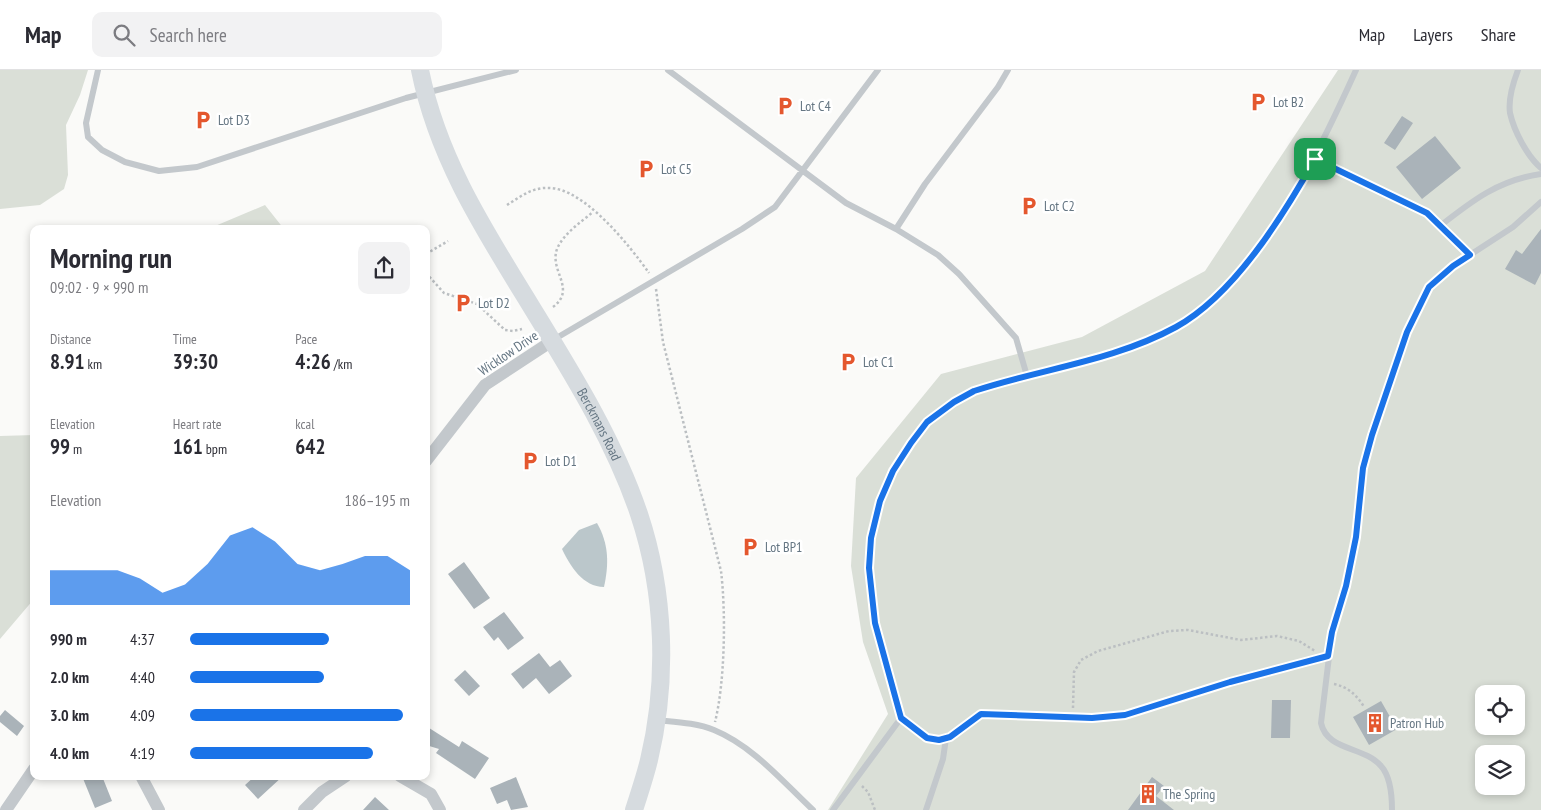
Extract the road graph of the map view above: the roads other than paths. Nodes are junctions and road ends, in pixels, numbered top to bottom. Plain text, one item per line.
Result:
1 (98, 70) edge
2 (420, 70) edge
3 (516, 70) edge
4 (668, 70) edge
5 (878, 70) edge
6 (1008, 70) edge
7 (1356, 70) edge
8 (1518, 70) edge
9 (425, 94) junction
10 (1315, 159) junction
11 (1541, 168) edge
12 (803, 172) junction
13 (1541, 174) edge
14 (1541, 202) edge
15 (1440, 226) junction
16 (896, 229) junction
17 (1470, 255) junction
18 (552, 341) junction
19 (1027, 376) junction
20 (430, 456) edge
21 (1328, 656) junction
22 (901, 718) junction
23 (657, 720) junction
24 (946, 738) junction
25 (30, 775) edge
26 (143, 780) edge
27 (340, 780) edge
28 (407, 780) edge
29 (6, 810) edge
30 (159, 810) edge
31 (304, 810) edge
32 (440, 810) edge
33 (634, 810) edge
34 (813, 810) edge
35 (833, 810) edge
36 (926, 810) edge
37 (1392, 810) edge

1 - 9 lane
2 - 9 main road, Berckmans Road
3 - 9 lane
4 - 12 lane
5 - 12 lane
6 - 16 lane
7 - 10 lane
8 - 11 lane
9 - 18 main road, Berckmans Road
10 - 15 lane
10 - 19 lane
12 - 16 lane
12 - 18 lane
13 - 15 lane
14 - 17 lane
15 - 17 lane
16 - 19 lane
17 - 21 lane
18 - 20 street, Wicklow Drive
18 - 23 main road, Berckmans Road
19 - 22 lane
21 - 24 lane
21 - 37 lane
22 - 24 lane
22 - 35 lane
23 - 33 main road, Berckmans Road
23 - 34 lane
24 - 36 lane
25 - 29 street
26 - 30 street
27 - 31 street
28 - 32 street

